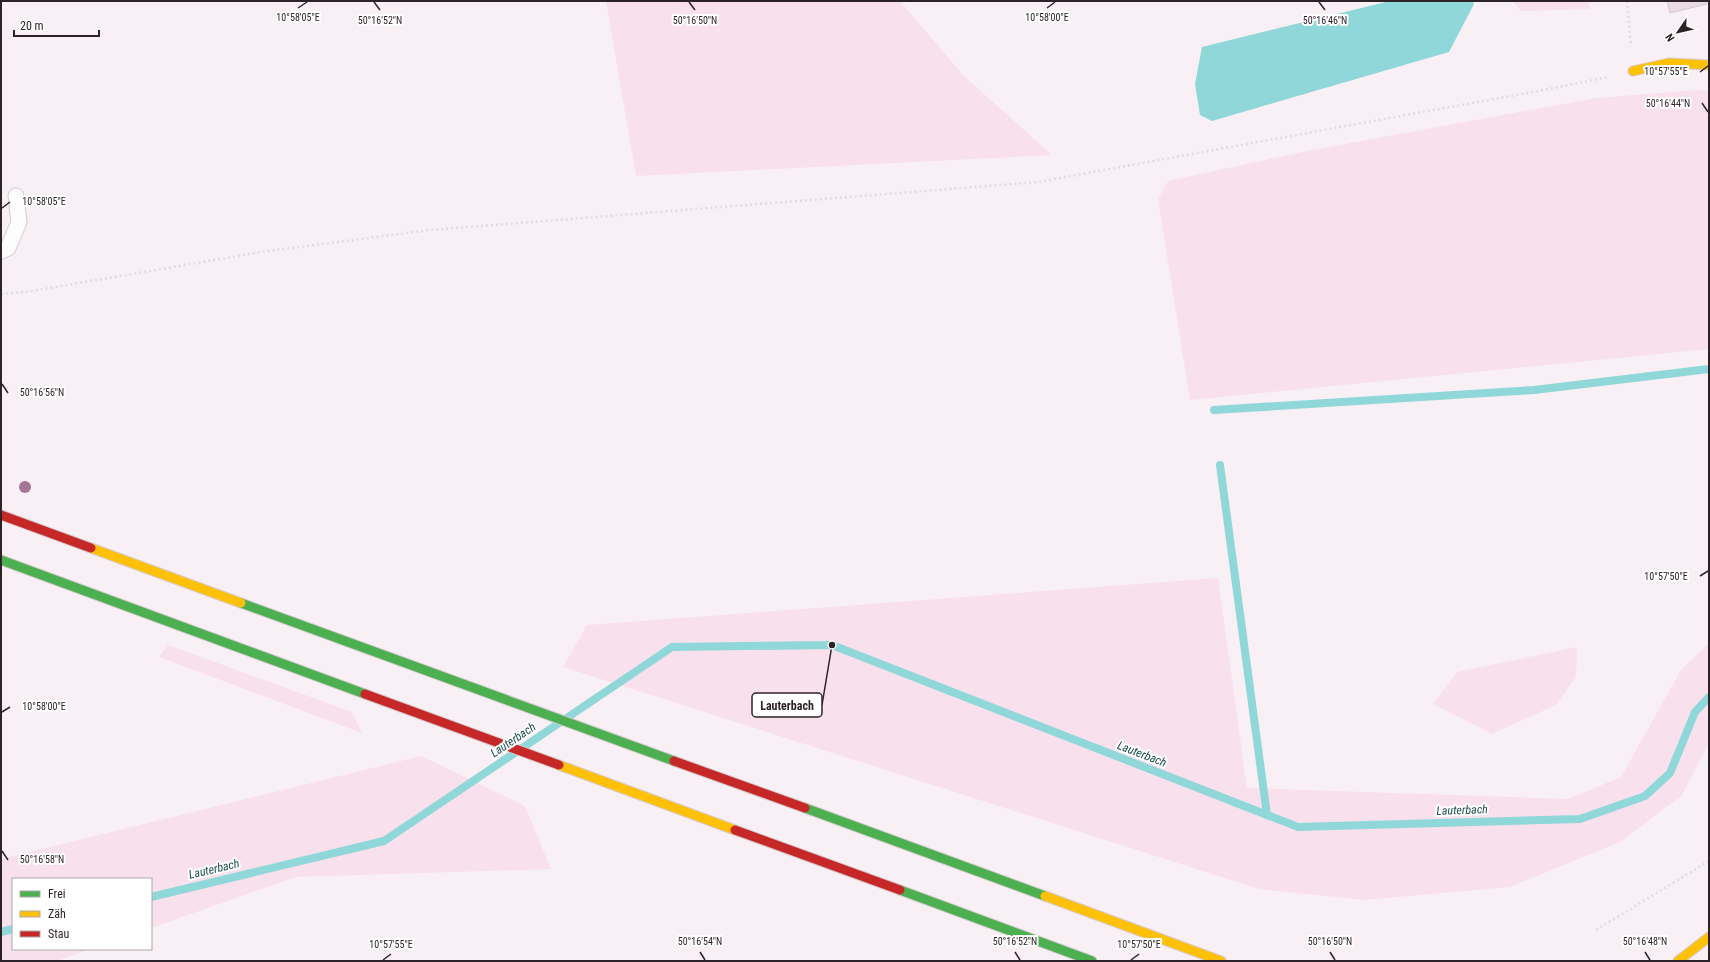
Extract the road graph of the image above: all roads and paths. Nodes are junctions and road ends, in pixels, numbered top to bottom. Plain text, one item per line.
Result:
1 (1627, 1) edge
2 (1709, 65) edge
3 (1633, 71) junction
4 (16, 196) dead end
5 (1, 251) edge
6 (1, 294) edge
7 (1, 515) edge
8 (1, 560) edge
9 (1709, 861) edge
10 (1596, 930) dead end
11 (1709, 937) edge
12 (1092, 961) edge
13 (1221, 961) edge
14 (1678, 961) edge

1 - 3 path
2 - 3 main road
3 - 6 path
4 - 5 lane
7 - 13 main road
8 - 12 main road
9 - 10 path
11 - 14 main road

